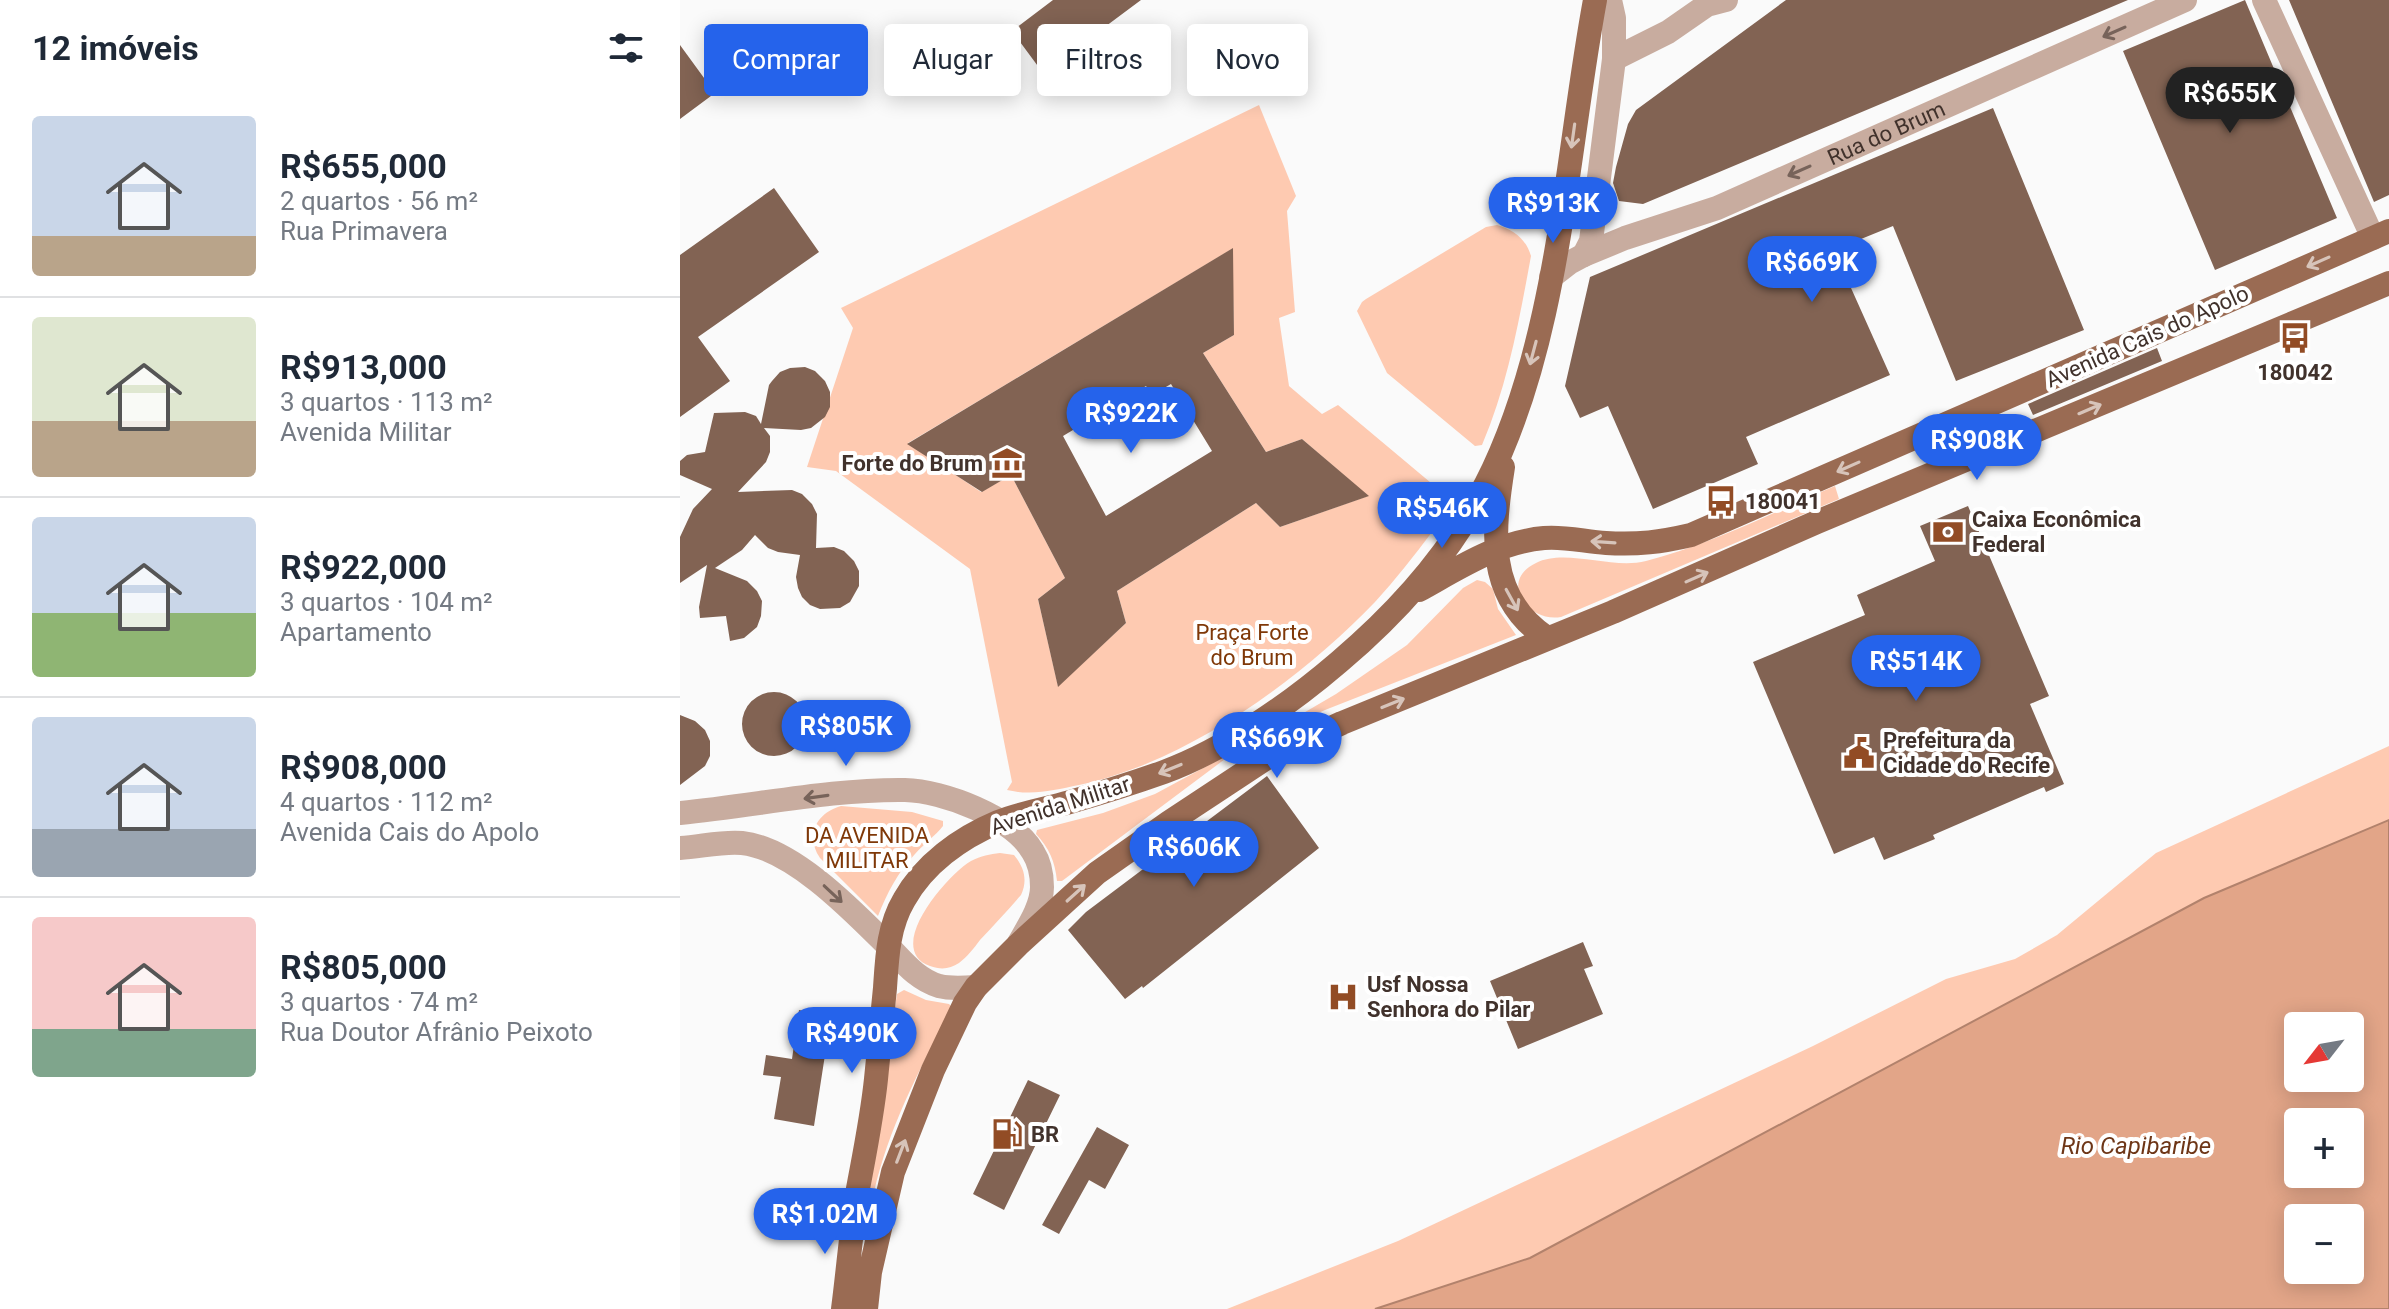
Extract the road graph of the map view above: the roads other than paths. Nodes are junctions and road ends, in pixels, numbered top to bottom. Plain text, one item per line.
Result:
1 (1595, 0) edge
2 (1610, 0) edge
3 (2185, 0) edge
4 (2264, 0) edge
5 (1713, 2) edge
6 (1614, 59) junction
7 (2381, 234) edge
8 (1584, 255) junction
9 (1551, 277) junction
10 (2389, 283) edge
11 (1508, 435) junction
12 (1495, 550) junction
13 (1410, 595) junction
14 (1547, 638) junction
15 (680, 813) edge
16 (999, 821) junction
17 (680, 848) edge
18 (888, 945) junction
19 (1018, 945) junction
20 (976, 987) junction
21 (843, 1309) edge
22 (866, 1309) edge

1 -> 9 main road, Avenida Militar
2 - 6 street
3 -> 8 street, Rua do Brum
4 - 7 street
5 - 6 street
6 - 8 street
7 -> 12 main road, Avenida Cais do Apolo
8 - 9 street
9 -> 11 main road, Avenida Militar
14 -> 10 main road, Avenida Cais do Apolo
11 - 12 main road, Avenida Militar
11 - 13 main road, Avenida Militar
12 - 13 main road, Avenida Cais do Apolo
12 -> 14 main road, Avenida Militar
13 -> 16 main road, Avenida Militar
19 -> 14 main road
16 -> 15 street
16 - 18 main road, Avenida Militar
16 - 19 street
17 -> 18 street
18 - 20 street
18 - 21 main road, Avenida Militar
19 - 20 main road
22 -> 20 main road

